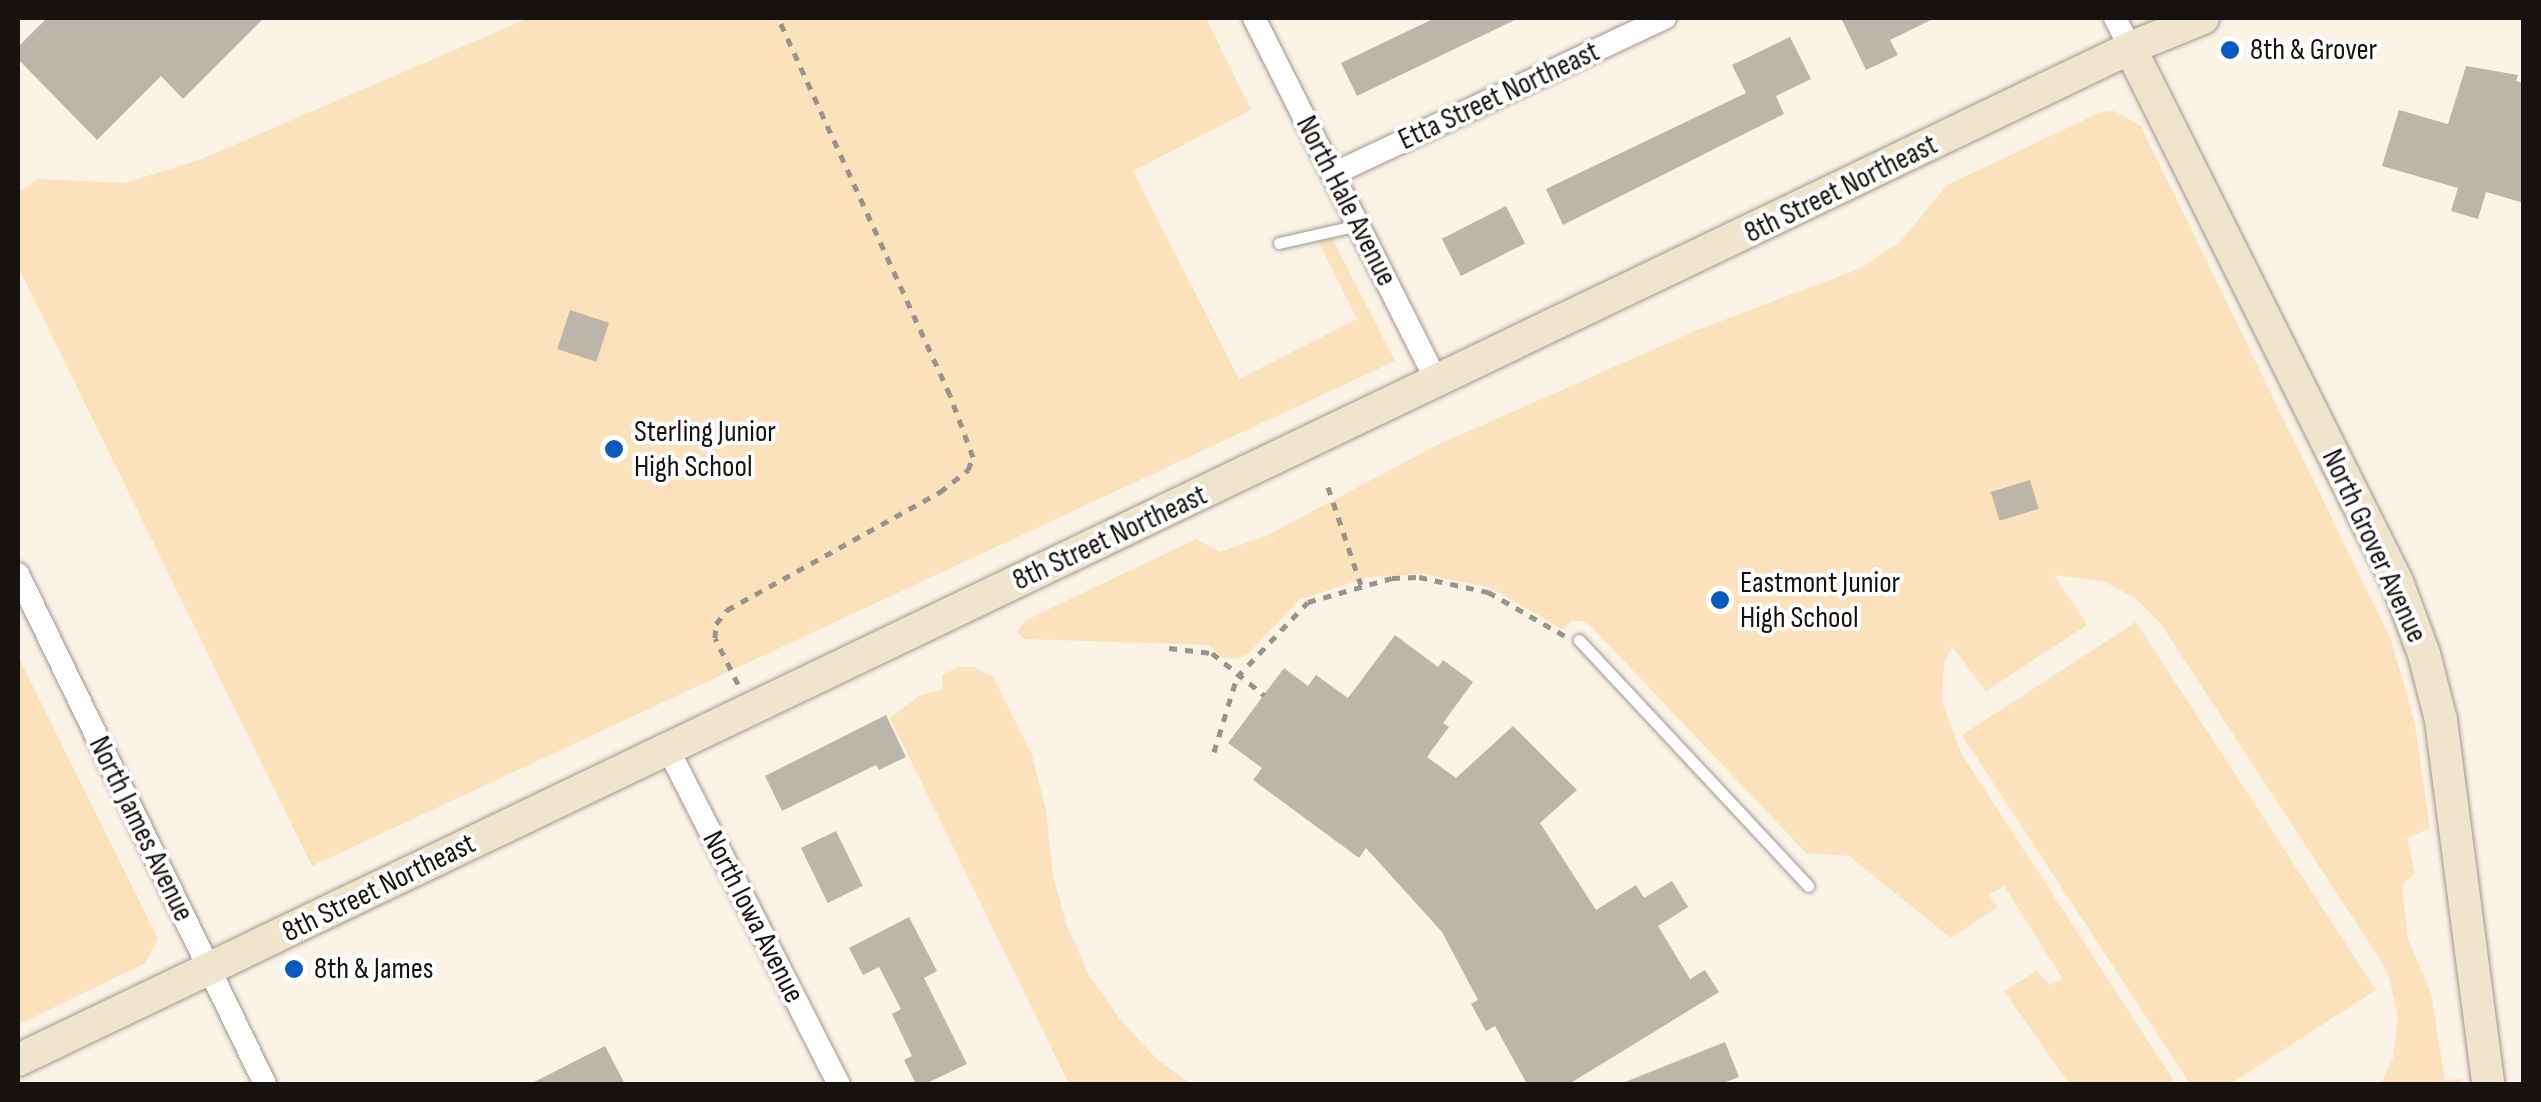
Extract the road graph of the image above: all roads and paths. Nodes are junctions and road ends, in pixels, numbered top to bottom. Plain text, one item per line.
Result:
1 (778, 18) edge
2 (1254, 18) edge
3 (1665, 18) edge
4 (2116, 18) edge
5 (2204, 18) edge
6 (2130, 48) junction
7 (1332, 174) junction
8 (1358, 225) junction
9 (1280, 243) dead end
10 (1438, 384) junction
11 (1328, 488) dead end
12 (18, 574) edge
13 (1361, 586) junction
14 (1579, 640) joint
15 (1169, 648) dead end
16 (1236, 677) junction
17 (739, 686) dead end
18 (1264, 695) dead end
19 (668, 749) junction
20 (1214, 752) dead end
21 (1808, 886) dead end
22 (209, 970) junction
23 (18, 1060) edge
24 (265, 1084) edge
25 (838, 1084) edge
26 (2488, 1084) edge

1 - 17 path
2 - 7 street, North Hale Avenue
3 - 7 street, Etta Street Northeast
4 - 6 street
5 - 6 street, 8th Street Northeast
6 - 10 street, 8th Street Northeast
6 - 26 street, North Grover Avenue
7 - 8 street, North Hale Avenue
8 - 9 lane
8 - 10 street, North Hale Avenue
10 - 19 street, 8th Street Northeast
11 - 13 path
12 - 22 street, North James Avenue
13 - 14 path
13 - 16 path
14 - 21 lane
15 - 16 path
16 - 18 path
16 - 20 path
19 - 22 street, 8th Street Northeast
19 - 25 street, North Iowa Avenue
22 - 23 street, 8th Street Northeast
22 - 24 street, North James Avenue

